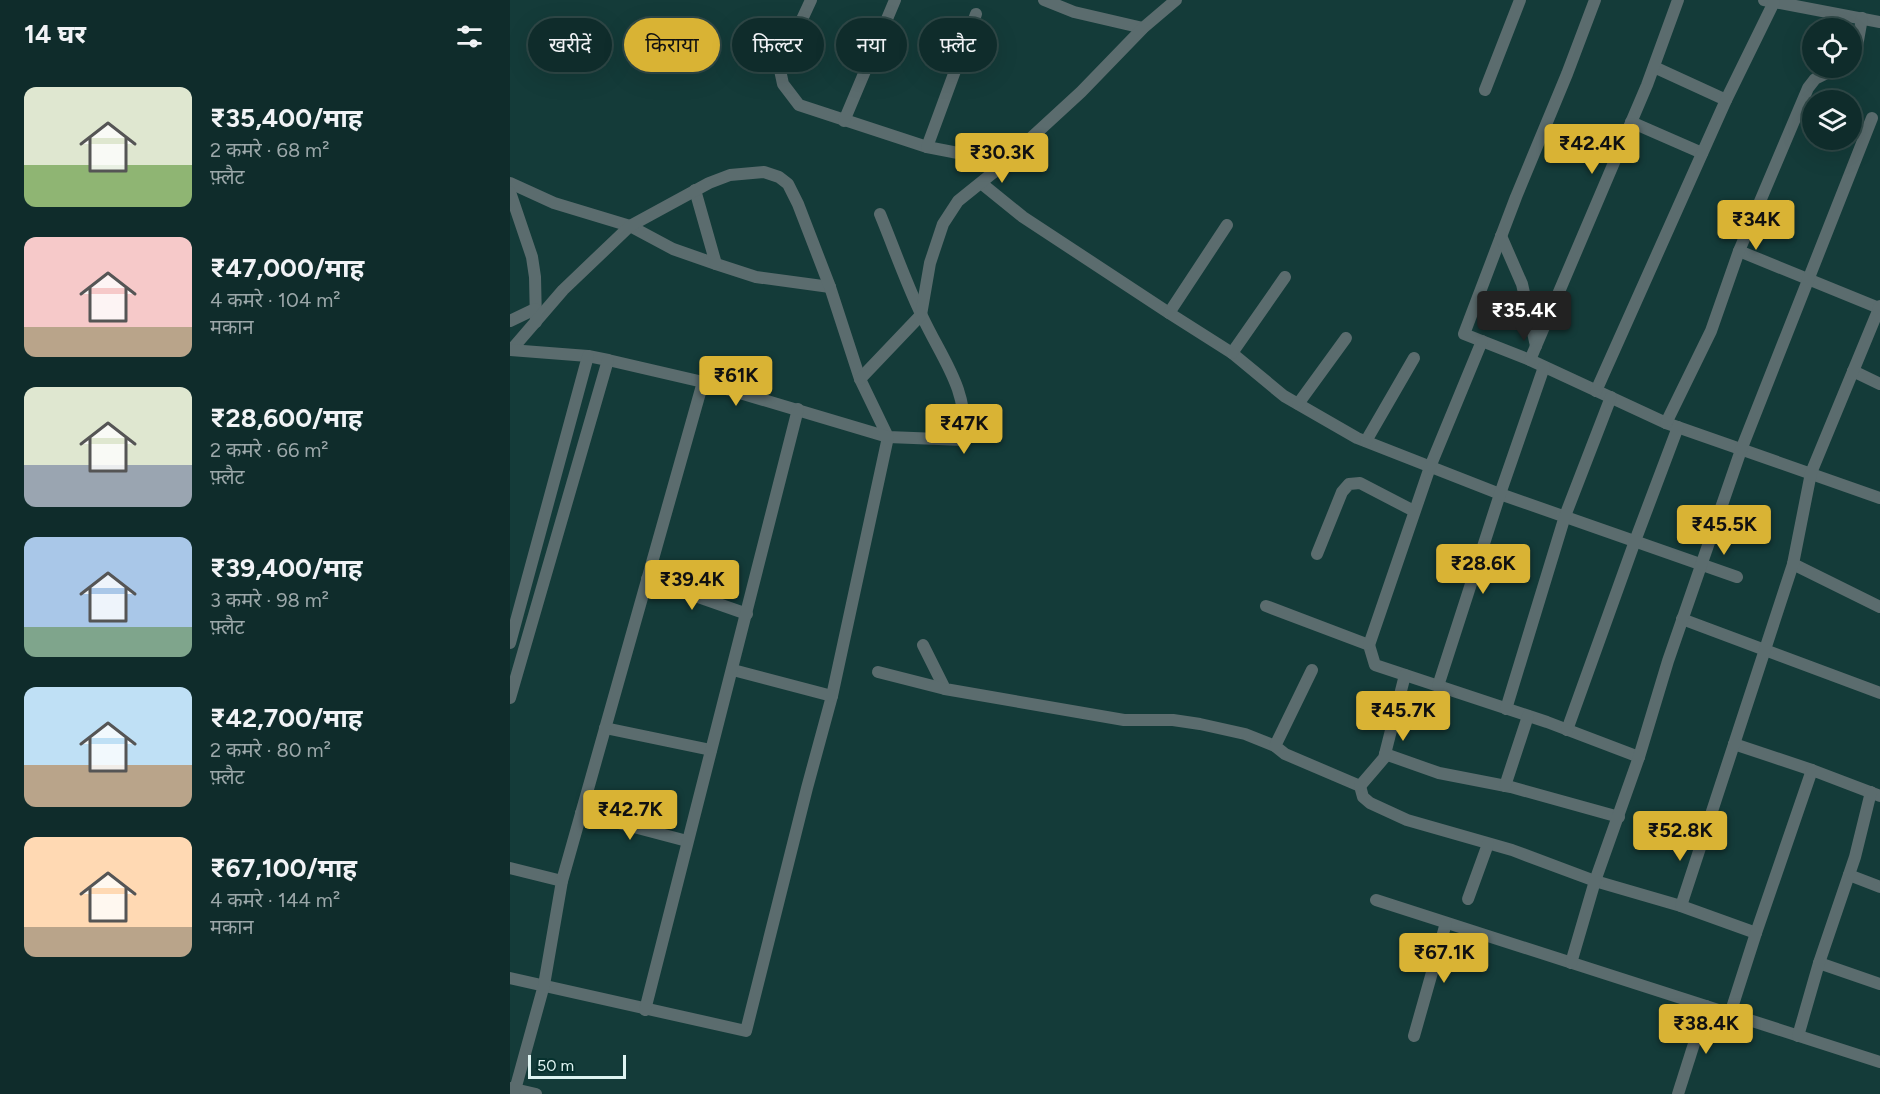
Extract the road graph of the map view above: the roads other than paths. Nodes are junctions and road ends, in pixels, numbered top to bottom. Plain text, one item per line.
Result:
1 (811, 0) edge
2 (895, 0) edge
3 (1044, 0) edge
4 (1176, 0) edge
5 (1521, 0) edge
6 (1595, 0) edge
7 (1678, 0) edge
8 (1769, 1) edge
9 (976, 14) dead end
10 (1862, 18) joint
11 (1880, 22) edge
12 (1143, 28) junction
13 (1654, 67) junction
14 (1817, 78) edge
15 (1485, 90) dead end
16 (1726, 100) junction
17 (1872, 118) dead end
18 (844, 121) junction
19 (1631, 122) junction
20 (927, 147) junction
21 (1702, 153) junction
22 (994, 172) junction
23 (510, 183) edge
24 (981, 183) junction
25 (695, 190) junction
26 (510, 192) edge
27 (880, 214) dead end
28 (1227, 225) dead end
29 (630, 226) junction
30 (1501, 236) junction
31 (1739, 252) junction
32 (716, 264) junction
33 (1285, 276) dead end
34 (1810, 279) junction
35 (830, 287) junction
36 (1880, 307) edge
37 (1169, 313) junction
38 (535, 315) junction
39 (921, 315) junction
40 (510, 321) edge
41 (1346, 338) dead end
42 (1482, 341) junction
43 (1536, 347) junction
44 (511, 349) edge
45 (1232, 353) junction
46 (588, 356) junction
47 (1414, 358) dead end
48 (608, 360) junction
49 (1530, 360) junction
50 (1544, 367) junction
51 (1853, 371) junction
52 (860, 379) junction
53 (703, 382) junction
54 (1880, 384) edge
55 (1596, 391) junction
56 (1611, 397) junction
57 (1298, 404) junction
58 (798, 409) junction
59 (1672, 425) junction
60 (888, 437) junction
61 (1366, 441) junction
62 (1741, 450) junction
63 (1430, 466) junction
64 (1811, 473) junction
65 (1500, 494) junction
66 (1880, 498) edge
67 (1414, 512) junction
68 (1565, 516) junction
69 (1635, 541) junction
70 (1317, 554) dead end
71 (1701, 564) junction
72 (1793, 564) junction
73 (1737, 577) dead end
74 (647, 579) junction
75 (1266, 606) dead end
76 (1880, 607) edge
77 (747, 614) junction
78 (1682, 619) junction
79 (510, 643) edge
80 (923, 645) dead end
81 (1369, 645) junction
82 (1765, 650) junction
83 (733, 670) junction
84 (1312, 670) dead end
85 (879, 672) dead end
86 (1405, 675) junction
87 (1438, 686) junction
88 (945, 689) junction
89 (1880, 693) edge
90 (832, 696) junction
91 (510, 698) edge
92 (1506, 709) junction
93 (1528, 716) junction
94 (604, 728) junction
95 (1567, 730) junction
96 (1734, 744) junction
97 (1275, 746) junction
98 (711, 750) junction
99 (1385, 754) junction
100 (1639, 757) junction
101 (1812, 770) junction
102 (1360, 786) junction
103 (1505, 786) junction
104 (1875, 794) edge
105 (581, 813) junction
106 (1619, 817) junction
107 (687, 841) junction
108 (1488, 844) junction
109 (510, 868) edge
110 (1849, 875) junction
111 (562, 881) junction
112 (1595, 881) junction
113 (1880, 887) edge
114 (1468, 899) dead end
115 (1376, 900) dead end
116 (1681, 906) junction
117 (1446, 924) junction
118 (1756, 933) junction
119 (1571, 963) junction
120 (1819, 963) junction
121 (510, 978) edge
122 (1880, 984) edge
123 (544, 985) junction
124 (1706, 1006) junction
125 (645, 1010) junction
126 (1730, 1014) junction
127 (1414, 1036) dead end
128 (1798, 1036) junction
129 (1880, 1062) edge
130 (512, 1089) edge
131 (531, 1094) edge
132 (1678, 1094) edge

1 - 18 street
2 - 18 street
3 - 12 street
4 - 12 street
5 - 15 street
6 - 30 street
7 - 13 street
8 - 10 street
8 - 16 street
9 - 20 street
10 - 11 street
12 - 22 street
13 - 16 street
13 - 19 street
14 - 31 street
16 - 21 street
17 - 34 street
18 - 20 street
19 - 21 street
19 - 43 street
20 - 22 street
21 - 55 street
22 - 24 street
23 - 29 street
24 - 37 street
24 - 39 street
25 - 29 street
25 - 32 street
25 - 35 street
26 - 38 street
27 - 39 street
28 - 37 street
29 - 32 street
29 - 38 street
30 - 42 street
30 - 43 street
31 - 34 street
31 - 59 street
32 - 35 street
33 - 45 street
34 - 36 street
34 - 62 street
35 - 52 street
36 - 51 street
37 - 45 street
38 - 40 street
38 - 44 street
39 - 52 street
39 - 60 street
41 - 57 street
42 - 49 street
42 - 63 street
43 - 49 street
44 - 46 street
45 - 57 street
46 - 48 street
46 - 79 street
47 - 61 street
48 - 53 street
48 - 91 street
49 - 50 street
50 - 55 street
50 - 65 street
51 - 54 street
51 - 64 street
52 - 60 street
53 - 58 street
53 - 74 street
55 - 56 street
56 - 59 street
56 - 68 street
57 - 61 street
58 - 60 street
58 - 77 street
59 - 62 street
59 - 69 street
60 - 90 street
61 - 63 street
62 - 64 street
62 - 71 street
63 - 65 street
63 - 67 street
64 - 66 street
64 - 72 street
65 - 68 street
65 - 87 street
67 - 70 street
67 - 81 street
68 - 69 street
68 - 92 street
69 - 71 street
69 - 95 street
71 - 73 street
71 - 78 street
72 - 76 street
72 - 82 street
74 - 77 street
74 - 94 street
75 - 81 street
77 - 83 street
78 - 82 street
78 - 100 street
80 - 88 street
81 - 86 street
82 - 89 street
82 - 96 street
83 - 90 street
83 - 98 street
84 - 97 street
85 - 88 street
86 - 87 street
86 - 99 street
87 - 92 street
88 - 97 street
90 - 125 street
92 - 93 street
93 - 95 street
93 - 103 street
94 - 98 street
94 - 105 street
95 - 100 street
96 - 101 street
96 - 116 street
97 - 102 street
98 - 107 street
99 - 102 street
99 - 103 street
100 - 106 street
101 - 104 street
101 - 118 street
102 - 108 street
103 - 106 street
104 - 110 street
105 - 107 street
105 - 111 street
106 - 112 street
107 - 125 street
108 - 112 street
108 - 114 street
109 - 111 street
110 - 113 street
110 - 120 street
111 - 123 street
112 - 116 street
112 - 119 street
115 - 117 street
116 - 118 street
117 - 119 street
117 - 127 street
118 - 126 street
119 - 124 street
120 - 122 street
120 - 128 street
121 - 123 street
123 - 125 street
123 - 130 street
124 - 126 street
124 - 132 street
126 - 128 street
128 - 129 street
130 - 131 street

